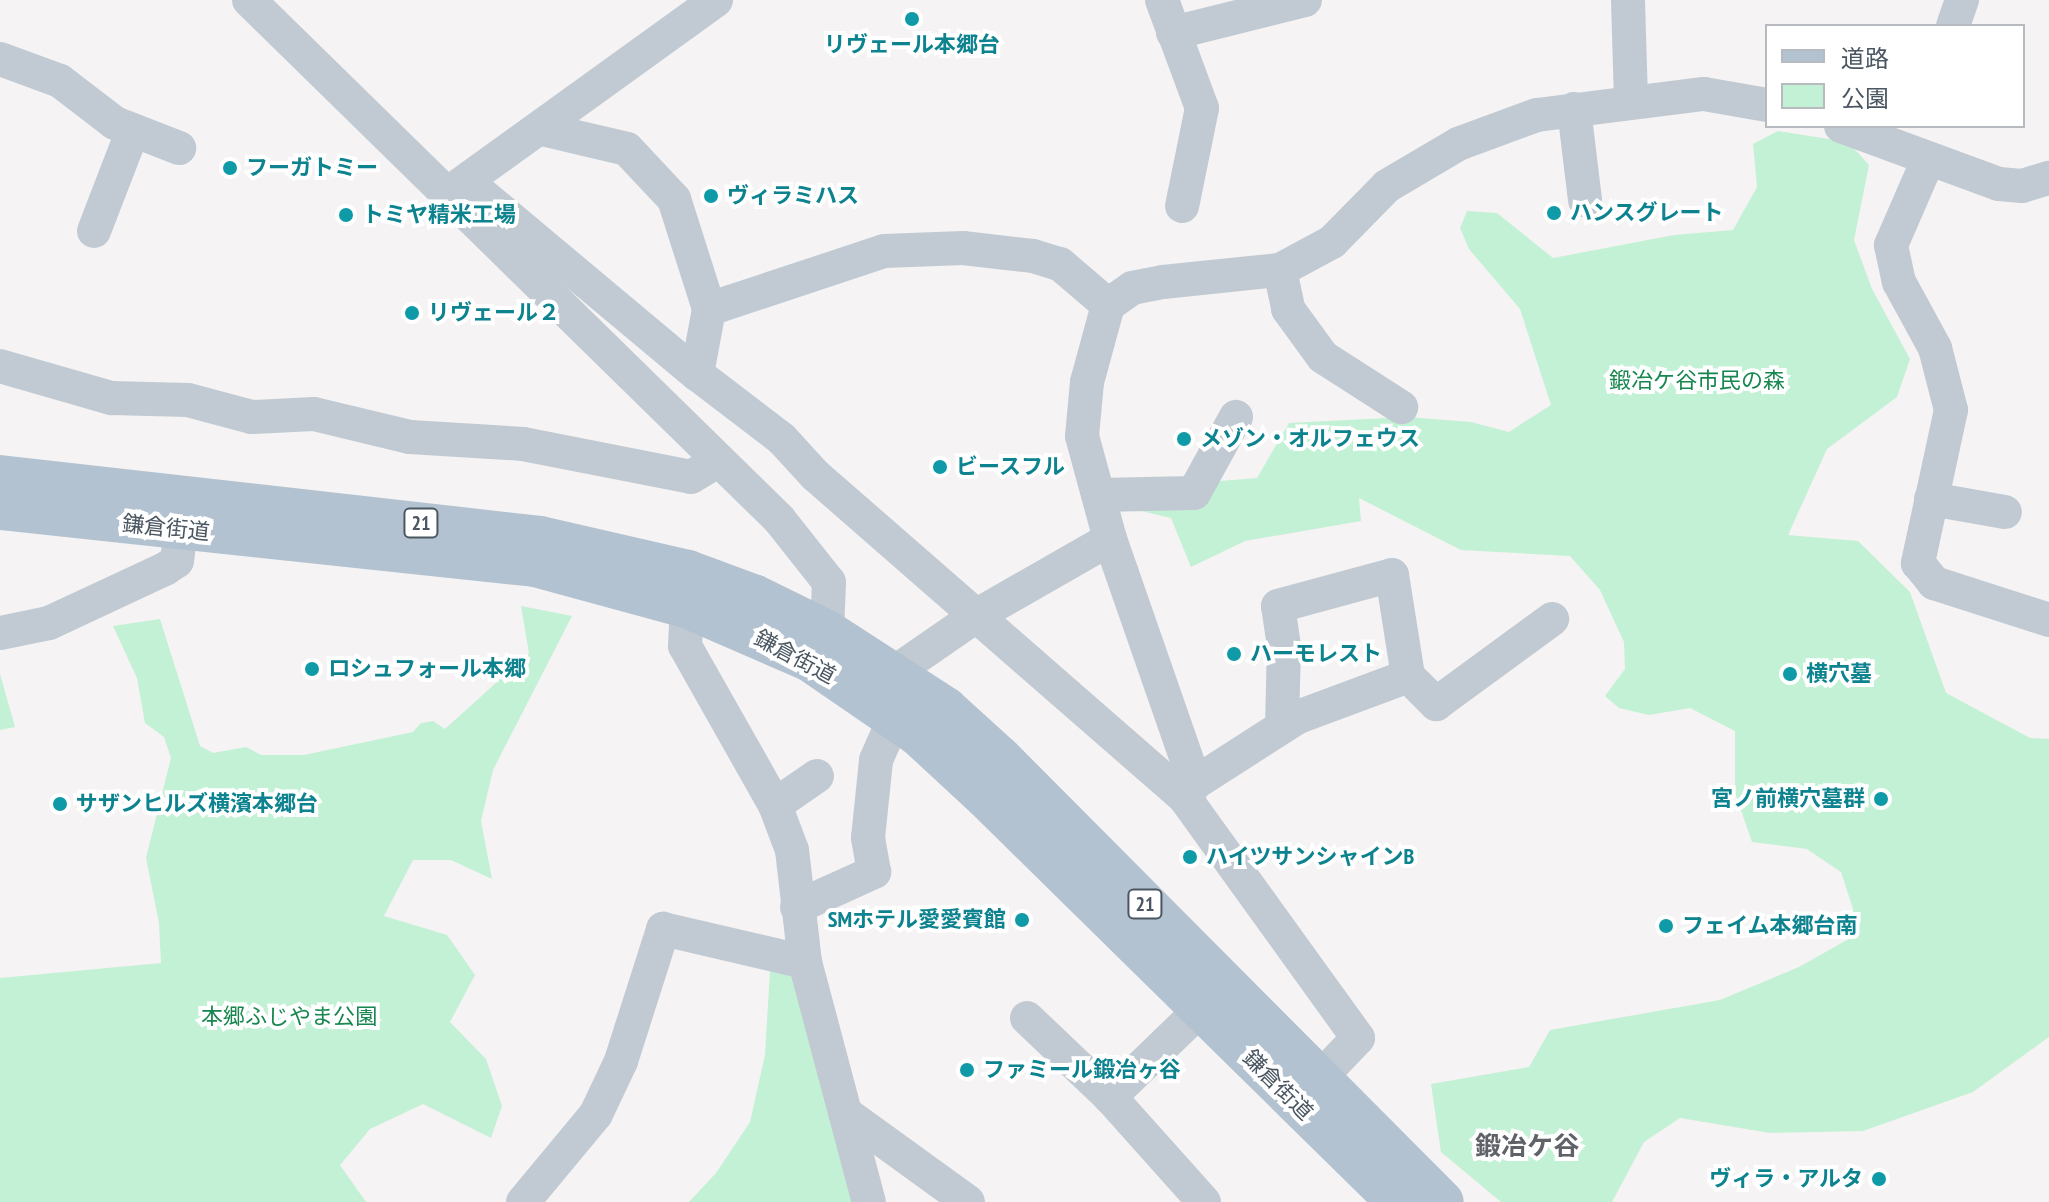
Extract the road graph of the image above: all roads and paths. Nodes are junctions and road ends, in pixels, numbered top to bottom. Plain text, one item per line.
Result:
1 (249, 0) edge
2 (1162, 0) edge
3 (1305, 0) edge
4 (1628, 0) edge
5 (1962, 0) edge
6 (697, 3) edge
7 (1954, 24) edge
8 (1173, 33) junction
9 (0, 59) edge
10 (1631, 101) junction
11 (1765, 105) edge
12 (1574, 109) junction
13 (1849, 128) edge
14 (542, 129) junction
15 (133, 130) junction
16 (1920, 145) edge
17 (179, 148) dead end
18 (2049, 178) edge
19 (456, 188) junction
20 (1585, 200) dead end
21 (1182, 206) dead end
22 (94, 231) dead end
23 (1280, 270) junction
24 (1108, 305) junction
25 (709, 309) junction
26 (0, 366) edge
27 (697, 374) junction
28 (724, 395) junction
29 (1401, 407) dead end
30 (1236, 417) dead end
31 (686, 430) junction
32 (718, 461) junction
33 (0, 476) edge
34 (1099, 495) junction
35 (1931, 499) junction
36 (0, 509) edge
37 (2005, 512) dead end
38 (181, 530) junction
39 (1110, 539) junction
40 (687, 589) junction
41 (979, 614) junction
42 (1552, 619) dead end
43 (2049, 620) edge
44 (0, 633) edge
45 (819, 646) junction
46 (895, 672) junction
47 (1408, 676) junction
48 (894, 719) junction
49 (1282, 726) junction
50 (817, 776) dead end
51 (1190, 791) junction
52 (775, 805) junction
53 (797, 907) junction
54 (805, 962) junction
55 (1201, 1009) junction
56 (1027, 1018) dead end
57 (1318, 1080) junction
58 (1110, 1097) junction
59 (848, 1115) junction
60 (523, 1202) edge
61 (869, 1202) edge
62 (968, 1202) edge
63 (1204, 1202) edge
64 (1397, 1202) edge
65 (1443, 1202) edge

1 - 19 street, 鎌倉街道
2 - 8 street
3 - 8 street
4 - 10 street
5 - 7 street
6 - 14 street
8 - 21 street
9 - 15 street
10 - 11 street
10 - 12 street
12 - 20 street
12 - 23 street
13 - 16 street
14 - 19 street
14 - 25 street
15 - 17 street
15 - 22 street
16 - 18 street
16 - 35 street
19 - 27 street
19 - 31 street, 鎌倉街道
23 - 24 street
23 - 29 street
24 - 25 street
24 - 34 street
25 - 27 street
26 - 32 street
27 - 28 street
28 - 31 street
28 - 41 street
30 - 34 street
31 - 32 street, 鎌倉街道
32 - 45 street, 鎌倉街道
33 - 40 main road, 鎌倉街道 / 21
34 - 39 street
35 - 37 street
35 - 43 street
36 - 38 main road, 鎌倉街道 / 21
38 - 40 main road, 鎌倉街道 / 21
38 - 44 street
39 - 41 street
39 - 51 street
40 - 45 main road, 鎌倉街道 / 21
40 - 52 street
41 - 46 street
41 - 51 street
42 - 47 street
45 - 46 main road, 鎌倉街道 / 21
45 - 48 main road, 鎌倉街道 / 21
46 - 57 main road, 鎌倉街道 / 21
47 - 49 street
47 - 49 street
48 - 53 street
48 - 55 main road, 鎌倉街道 / 21
49 - 51 street
50 - 52 street
51 - 57 street
52 - 53 street
53 - 54 street
54 - 59 street
54 - 60 street
55 - 58 street
55 - 64 main road, 鎌倉街道 / 21
56 - 58 street
57 - 65 main road, 鎌倉街道 / 21
58 - 63 street
59 - 61 street
59 - 62 street

